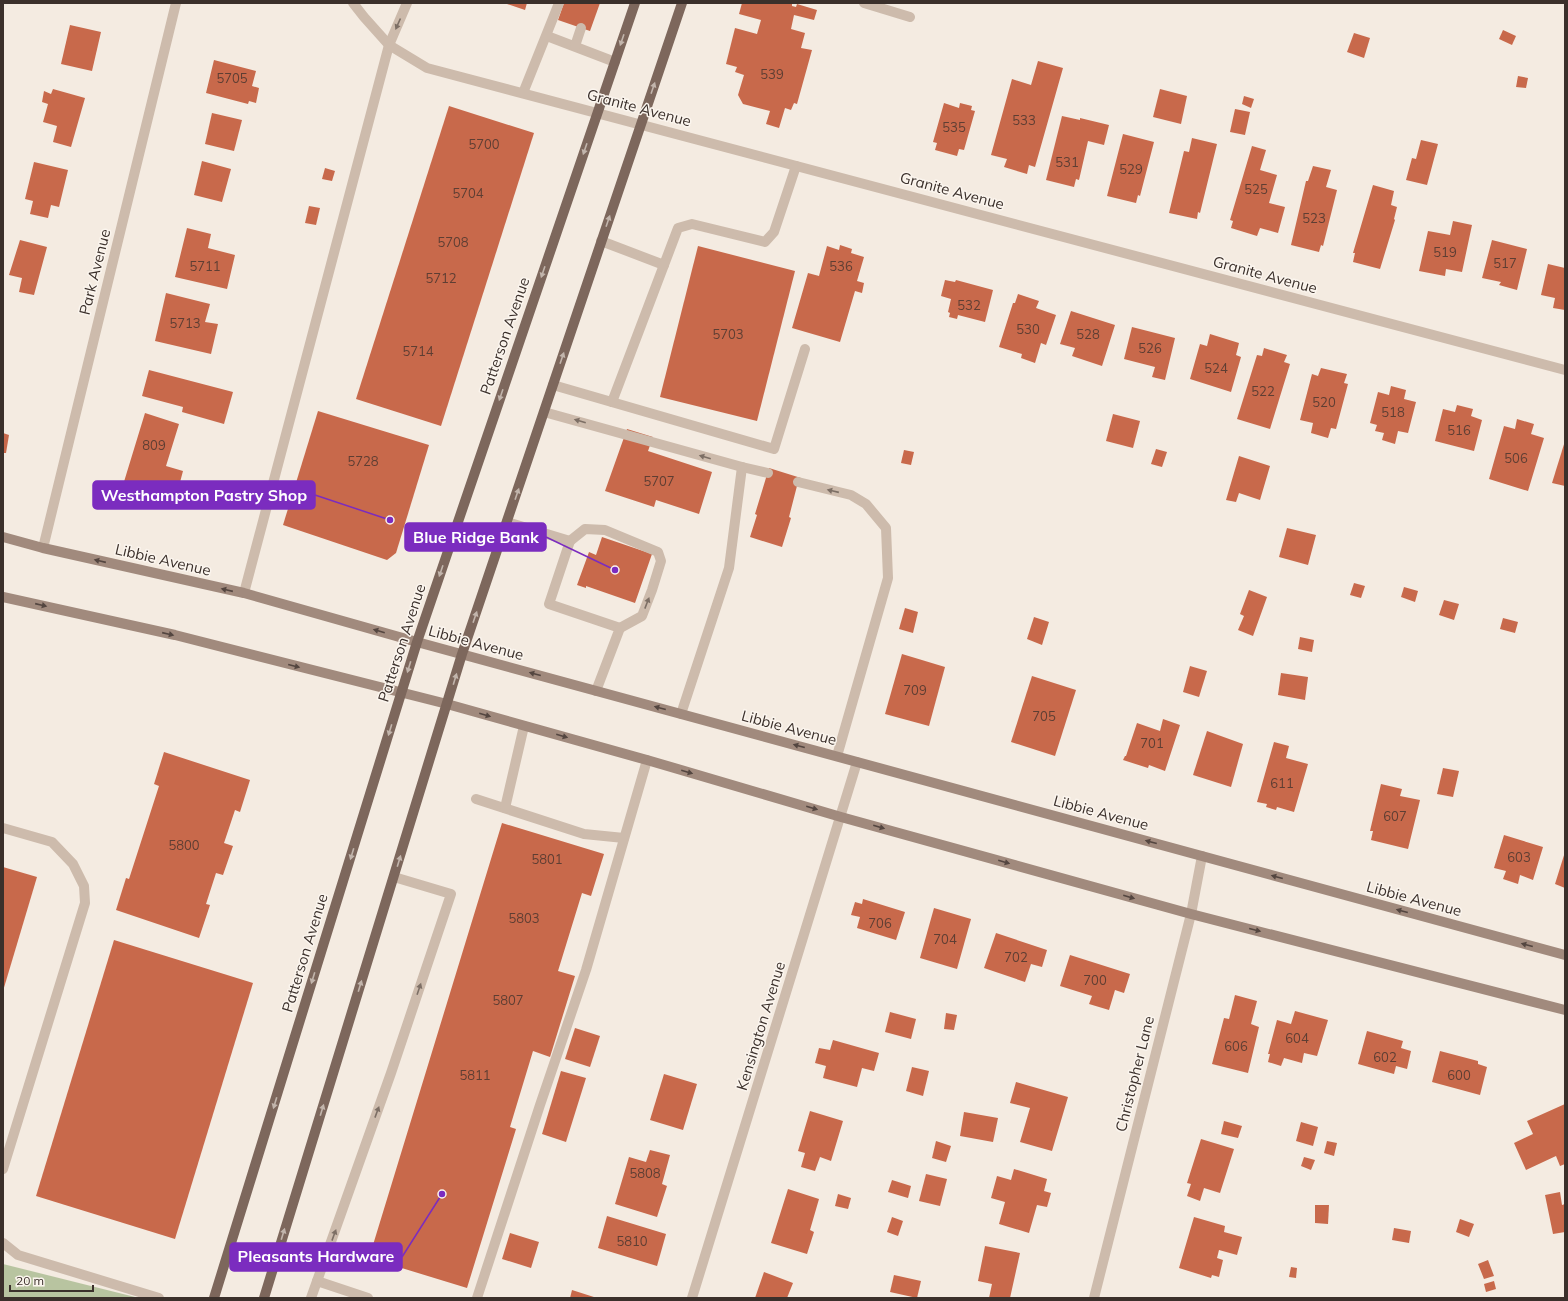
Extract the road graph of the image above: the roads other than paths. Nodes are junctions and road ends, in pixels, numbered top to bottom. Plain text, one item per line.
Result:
1 (176, 3) edge
2 (353, 3) edge
3 (407, 3) edge
4 (559, 3) edge
5 (635, 3) edge
6 (682, 3) edge
7 (864, 3) edge
8 (910, 17) dead end
9 (581, 28) dead end
10 (547, 36) junction
11 (389, 45) junction
12 (575, 46) junction
13 (615, 62) junction
14 (523, 92) junction
15 (597, 112) junction
16 (641, 124) junction
17 (796, 166) junction
18 (601, 241) junction
19 (664, 265) junction
20 (805, 350) dead end
21 (1565, 370) edge
22 (553, 385) junction
23 (612, 402) junction
24 (544, 412) junction
25 (742, 467) junction
26 (768, 473) dead end
27 (798, 482) dead end
28 (507, 522) junction
29 (3, 537) edge
30 (570, 541) junction
31 (43, 548) junction
32 (244, 593) junction
33 (3, 597) edge
34 (620, 628) junction
35 (417, 642) junction
36 (462, 654) junction
37 (596, 691) junction
38 (402, 693) junction
39 (447, 704) junction
40 (681, 714) junction
41 (524, 726) junction
42 (837, 756) junction
43 (647, 760) junction
44 (857, 762) junction
45 (476, 798) dead end
46 (506, 808) junction
47 (841, 817) junction
48 (3, 828) edge
49 (624, 838) junction
50 (1202, 856) junction
51 (394, 877) junction
52 (1191, 914) junction
53 (1565, 955) edge
54 (1565, 1010) edge
55 (3, 1169) edge
56 (3, 1243) edge
57 (317, 1281) junction
58 (159, 1298) edge
59 (214, 1298) edge
60 (264, 1298) edge
61 (311, 1298) edge
62 (368, 1298) edge
63 (476, 1298) edge
64 (692, 1298) edge
65 (1094, 1298) edge

1 - 31 street, Park Avenue
2 - 11 street, Granite Avenue
3 -> 11 street
4 - 10 street
5 -> 13 main road, Patterson Avenue
16 -> 6 main road
7 - 8 street
9 - 12 street
10 - 12 street
10 - 14 street
11 - 14 street, Granite Avenue
11 - 32 street
12 - 13 street
13 - 15 main road, Patterson Avenue
14 - 15 street, Granite Avenue
15 - 16 street, Granite Avenue
15 -> 35 main road, Patterson Avenue
16 - 17 street, Granite Avenue
18 -> 16 main road
17 - 19 street
17 - 21 street, Granite Avenue
18 - 19 street
22 -> 18 main road
19 - 23 street
20 - 23 street
22 - 23 street
22 - 24 main road
25 -> 24 street
28 -> 24 main road
25 - 26 street
25 - 40 street
42 -> 27 street
28 - 30 street
36 -> 28 main road
29 - 31 main road, Libbie Avenue
30 - 34 street
34 -> 30 street
32 -> 31 main road, Libbie Avenue
35 -> 32 main road, Libbie Avenue
33 -> 38 main road
34 - 37 street
35 - 36 main road, Libbie Avenue
35 -> 38 main road, Patterson Avenue
37 -> 36 main road, Libbie Avenue
39 -> 36 main road
40 -> 37 main road, Libbie Avenue
38 - 39 main road
38 -> 59 main road, Patterson Avenue
39 -> 41 main road
51 -> 39 main road
42 -> 40 main road, Libbie Avenue
41 -> 43 main road
41 - 46 street
42 - 44 main road, Libbie Avenue
43 -> 47 main road
43 - 49 street
44 - 47 street, Kensington Avenue
50 -> 44 main road, Libbie Avenue
45 - 46 street
46 - 49 street
47 -> 52 main road
47 - 64 street, Kensington Avenue
48 - 55 street
49 - 63 street
50 - 52 street, Christopher Lane
53 -> 50 main road, Libbie Avenue
57 -> 51 street
60 -> 51 main road
52 -> 54 main road
52 - 65 street, Christopher Lane
56 - 58 street
57 - 61 street
57 - 62 street

